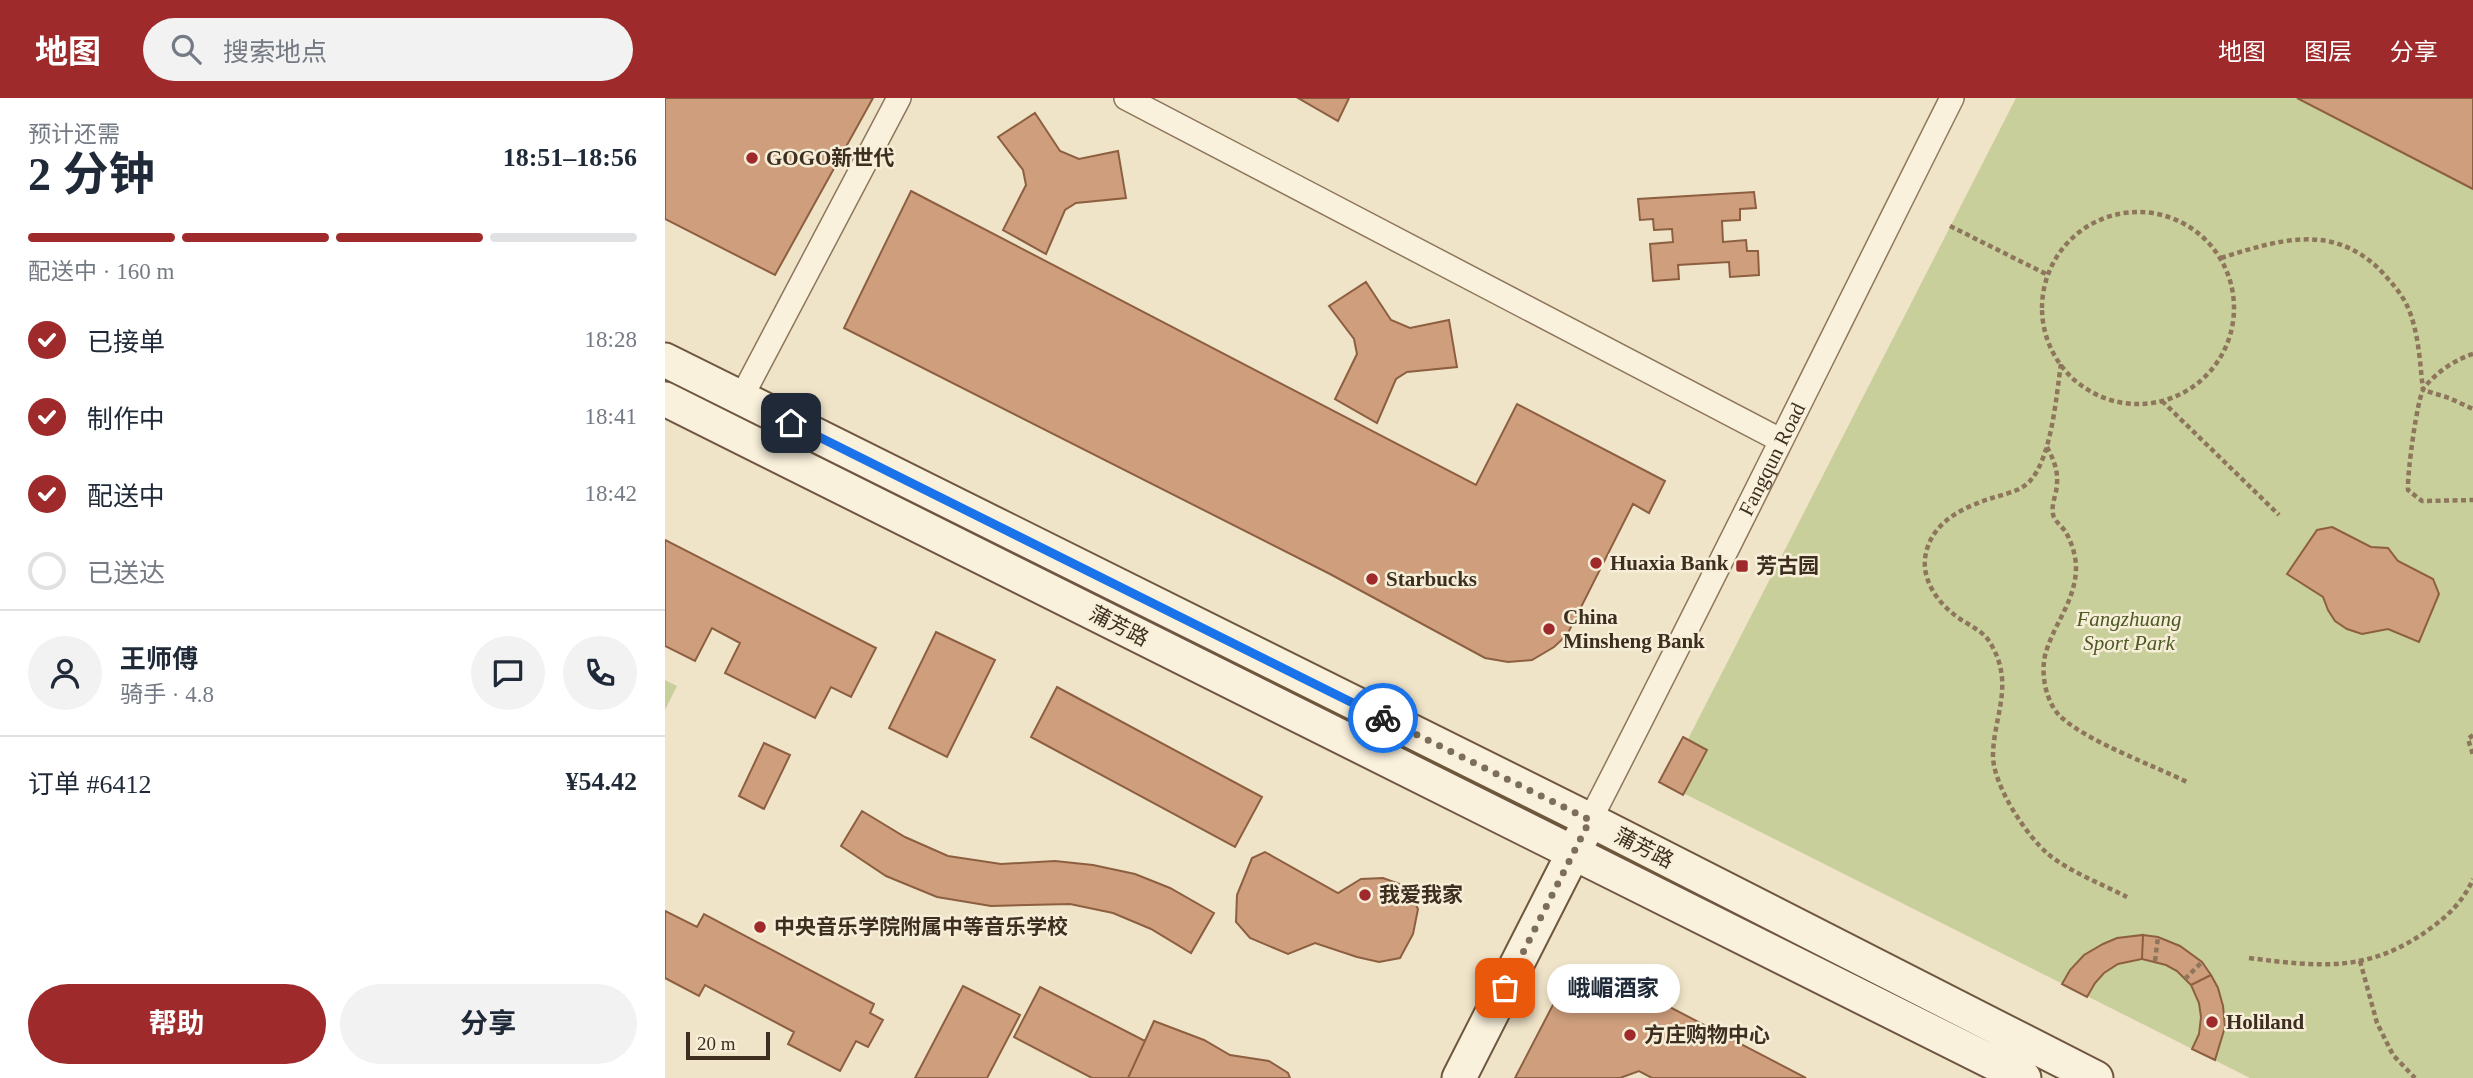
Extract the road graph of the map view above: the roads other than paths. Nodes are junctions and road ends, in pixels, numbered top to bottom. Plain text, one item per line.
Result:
1 (899, 98) edge
2 (1126, 98) edge
3 (1952, 98) edge
4 (665, 360) edge
5 (741, 398) junction
6 (665, 399) edge
7 (1780, 440) junction
8 (1590, 820) junction
9 (1574, 852) junction
10 (1459, 1078) edge
11 (2024, 1078) edge
12 (2096, 1078) edge

1 - 5 street
2 - 7 street
3 - 7 street, Fangqun Road
4 - 5 street, 蒲芳路
5 - 8 street, 蒲芳路
6 - 9 street, 蒲芳路
7 - 8 street, Fangqun Road
8 - 9 street
8 - 12 street, 蒲芳路
9 - 10 street
9 - 11 street, 蒲芳路

